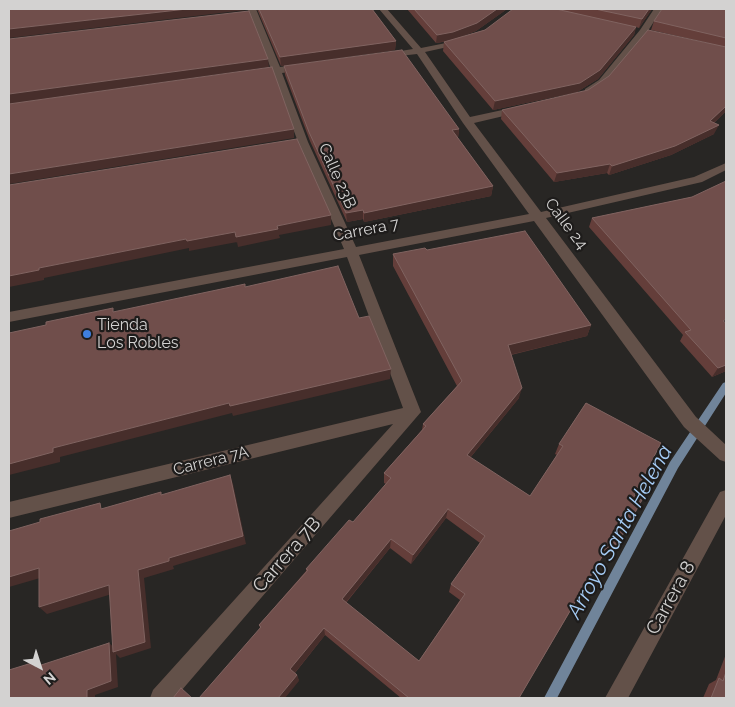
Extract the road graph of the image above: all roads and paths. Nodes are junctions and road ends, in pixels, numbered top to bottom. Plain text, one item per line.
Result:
1 (383, 9) edge
2 (658, 9) edge
3 (250, 12) edge
4 (472, 38) edge
5 (419, 51) junction
6 (372, 58) edge
7 (315, 66) edge
8 (277, 71) junction
9 (248, 75) edge
10 (581, 96) edge
11 (533, 106) edge
12 (467, 121) junction
13 (726, 166) edge
14 (539, 216) junction
15 (351, 251) junction
16 (9, 318) edge
17 (413, 412) junction
18 (726, 455) edge
19 (726, 498) edge
20 (9, 510) edge
21 (161, 698) edge
22 (616, 698) edge

1 - 5 street, Calle 24
2 - 10 street
3 - 8 street, Calle 23B
4 - 5 street
5 - 6 street
5 - 12 street, Calle 24
7 - 8 street
8 - 9 street
8 - 15 street, Calle 23B
11 - 12 street
12 - 14 street, Calle 24
13 - 14 street, Carrera 7
14 - 15 street, Carrera 7
14 - 18 street, Calle 24
15 - 16 street, Carrera 7
15 - 17 street, Calle 23B
17 - 20 street, Carrera 7A
17 - 21 street, Carrera 7B
19 - 22 street, Carrera 8

